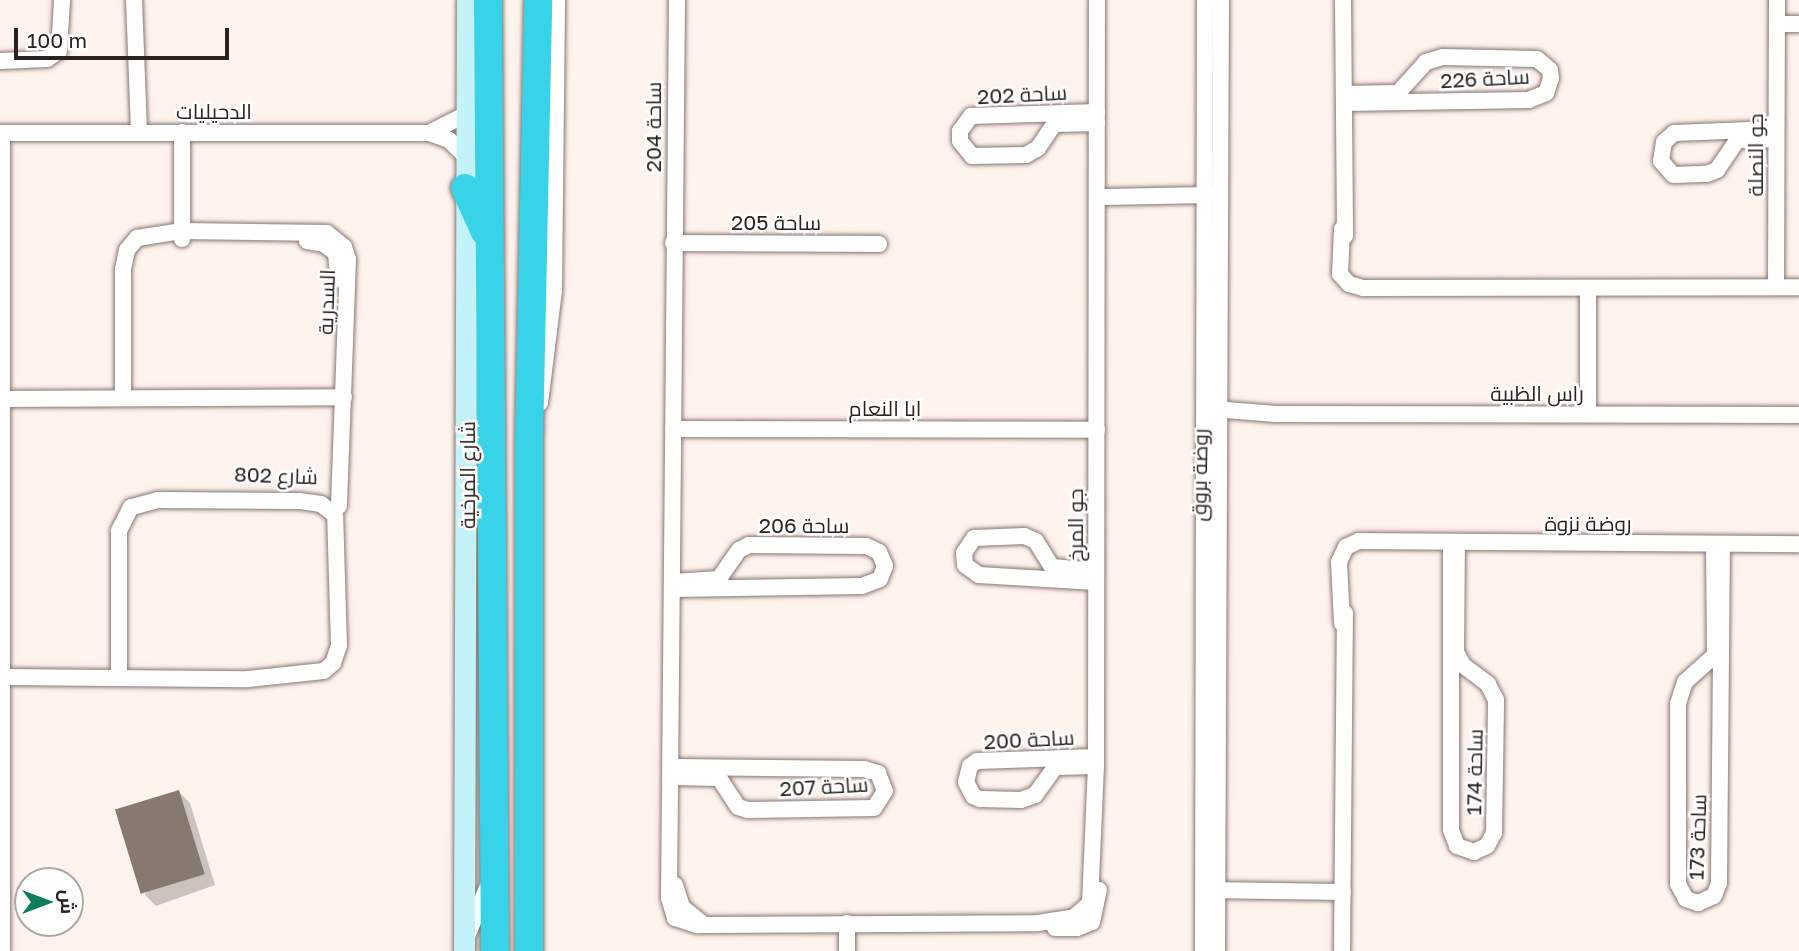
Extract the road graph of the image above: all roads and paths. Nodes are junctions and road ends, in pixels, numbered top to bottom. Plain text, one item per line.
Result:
1 (62, 0) edge
2 (134, 0) edge
3 (467, 0) edge
4 (488, 0) edge
5 (538, 0) edge
6 (557, 0) edge
7 (1097, 0) edge
8 (1205, 0) edge
9 (1221, 0) edge
10 (1343, 0) edge
11 (1777, 0) edge
12 (674, 4) edge
13 (1777, 24) junction
14 (1799, 24) edge
15 (0, 61) edge
16 (1416, 75) junction
17 (1344, 98) junction
18 (1432, 102) junction
19 (1029, 113) junction
20 (464, 115) junction
21 (1097, 118) junction
22 (1707, 130) junction
23 (139, 131) junction
24 (182, 132) junction
25 (1, 133) edge
26 (429, 133) junction
27 (1045, 134) junction
28 (1776, 134) junction
29 (464, 155) junction
30 (1724, 155) junction
31 (465, 188) junction
32 (1212, 195) junction
33 (1098, 197) junction
34 (182, 235) junction
35 (489, 241) junction
36 (673, 243) junction
37 (879, 244) dead end
38 (1776, 286) junction
39 (1799, 286) edge
40 (1588, 288) junction
41 (127, 397) junction
42 (344, 397) junction
43 (2, 398) junction
44 (1204, 414) junction
45 (1222, 414) junction
46 (1588, 414) junction
47 (1799, 415) edge
48 (673, 429) junction
49 (1097, 430) junction
50 (529, 442) junction
51 (340, 506) junction
52 (1454, 544) junction
53 (1718, 544) junction
54 (1799, 544) edge
55 (1044, 556) junction
56 (731, 564) junction
57 (1096, 576) junction
58 (1027, 578) junction
59 (673, 586) junction
60 (748, 589) junction
61 (1475, 674) junction
62 (2, 677) edge
63 (114, 678) junction
64 (1690, 678) junction
65 (248, 679) junction
66 (1721, 690) junction
67 (1450, 693) junction
68 (1029, 758) junction
69 (1096, 761) junction
70 (744, 767) junction
71 (673, 772) junction
72 (1044, 781) junction
73 (729, 791) junction
74 (495, 866) junction
75 (1209, 890) junction
76 (1343, 892) junction
77 (847, 923) junction
78 (531, 946) edge
79 (461, 949) edge
80 (2, 951) edge
81 (495, 951) edge
82 (847, 951) edge
83 (1203, 951) edge
84 (1217, 951) edge
85 (1342, 951) edge

1 - 15 street
2 - 23 street
3 - 20 main road, شارع المرخية
4 - 35 highway, شارع المرخية
5 - 50 highway
6 - 50 street
7 - 21 street, جو المرخ
8 - 32 street, روضة بروق
9 - 32 street, روضة بروق
10 - 17 street
11 - 13 street, جو النصلة
12 - 36 street, ساحة 204
13 - 14 street
13 - 28 street, جو النصلة
16 - 17 street, ساحة 226
16 - 18 street
16 - 18 street, ساحة 226
17 - 18 street, ساحة 226
17 - 40 street
19 - 21 street, ساحة 202
19 - 27 street
19 - 27 street, ساحة 202
20 - 26 street, الدحيليات
20 - 29 main road, شارع المرخية
21 - 27 street, ساحة 202
21 - 33 street, جو المرخ
22 - 28 street
22 - 30 street
22 - 30 street
23 - 24 street, الدحيليات
23 - 25 street, الدحيليات
24 - 26 street, الدحيليات
24 - 34 street
25 - 43 street
26 - 29 street, الدحيليات
28 - 30 street
28 - 38 street, جو النصلة
29 - 31 main road, شارع المرخية
31 - 35 highway
31 - 79 main road, شارع المرخية
32 - 33 street
32 - 44 street, روضة بروق
32 - 45 street, روضة بروق
33 - 49 street, جو المرخ
34 - 41 street, السدرية
34 - 42 street, السدرية
35 - 74 highway, شارع المرخية
36 - 37 street, ساحة 205
36 - 48 street, جو المرخ
38 - 39 street
38 - 40 street
40 - 46 street
41 - 42 street
41 - 43 street
42 - 51 street, السدرية
43 - 62 street
44 - 45 street, راس الظبية
44 - 75 street, روضة بروق
45 - 46 street, راس الظبية
45 - 75 street, روضة بروق
46 - 47 street, راس الظبية
48 - 49 street, ابا النعام
48 - 59 street, جو المرخ
49 - 57 street, جو المرخ
50 - 78 highway
51 - 63 street, شارع 802
51 - 65 street, شارع 802
52 - 53 street, روضة نزوة
52 - 61 street, ساحة 174
52 - 67 street, ساحة 174
52 - 76 street, روضة نزوة
53 - 54 street, روضة نزوة
53 - 64 street, ساحة 173
53 - 66 street, ساحة 173
55 - 57 street
55 - 58 street
55 - 58 street
56 - 59 street, ساحة 206
56 - 60 street
56 - 60 street, ساحة 206
57 - 58 street
57 - 69 street, جو المرخ
59 - 60 street, ساحة 206
59 - 71 street, جو المرخ
61 - 67 street
61 - 67 street, ساحة 174
62 - 63 street, شارع 802
62 - 80 street
63 - 65 street, شارع 802
63 - 65 street, شارع 802
64 - 66 street
64 - 66 street, ساحة 173
68 - 69 street, ساحة 200
68 - 72 street
68 - 72 street, ساحة 200
69 - 72 street, ساحة 200
69 - 77 street, جو المرخ
70 - 71 street, ساحة 207
70 - 73 street
70 - 73 street, ساحة 207
71 - 73 street, ساحة 207
71 - 77 street, جو المرخ
74 - 79 street
74 - 81 highway, شارع المرخية
75 - 76 street
75 - 83 street, روضة بروق
75 - 84 street, روضة بروق
76 - 85 street, روضة نزوة
77 - 82 street

